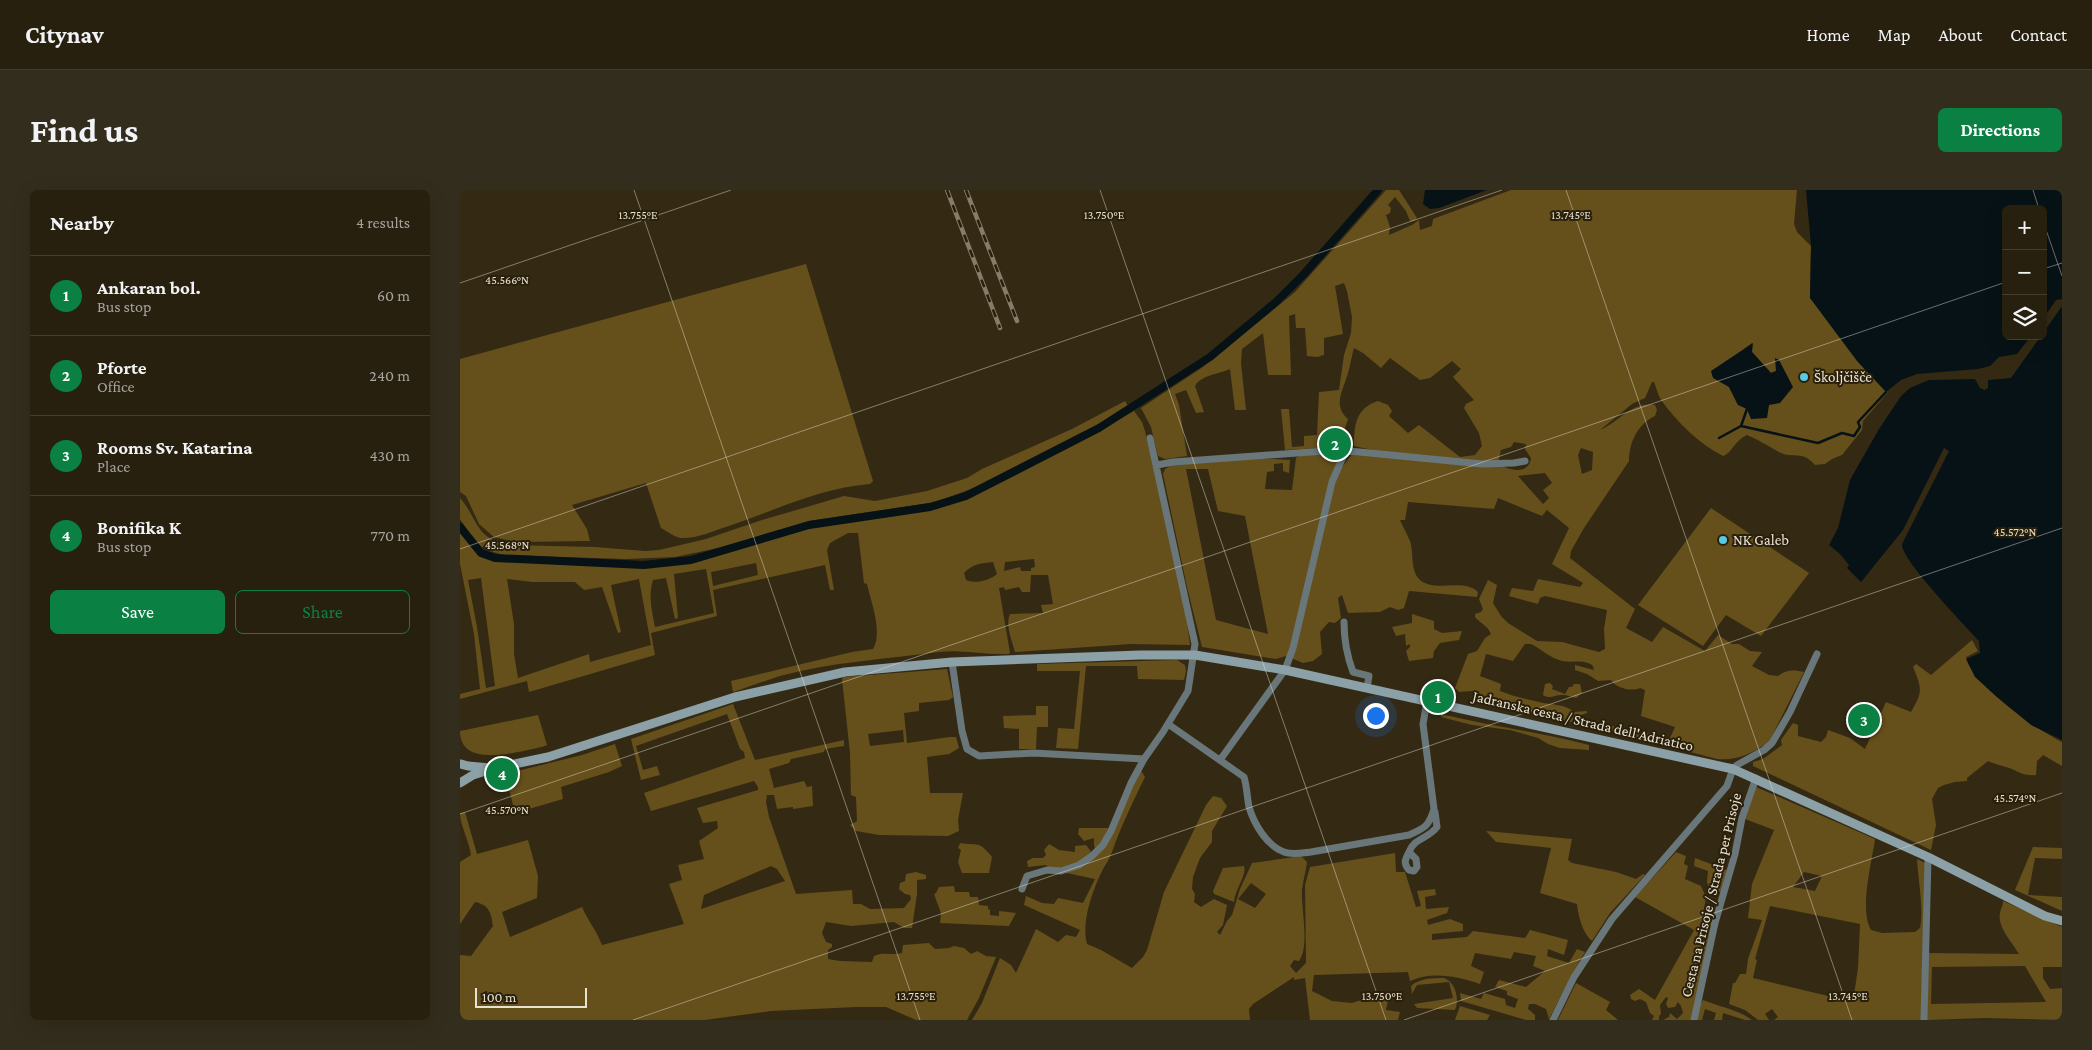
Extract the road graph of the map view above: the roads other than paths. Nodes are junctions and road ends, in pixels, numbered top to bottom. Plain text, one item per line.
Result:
1 (1150, 438) dead end
2 (1346, 450) junction
3 (1525, 461) dead end
4 (1157, 465) junction
5 (1344, 622) dead end
6 (1817, 654) dead end
7 (1195, 655) junction
8 (952, 662) junction
9 (1285, 670) junction
10 (1367, 688) junction
11 (1428, 701) junction
12 (1168, 724) junction
13 (1144, 759) junction
14 (1220, 760) junction
15 (460, 763) edge
16 (495, 768) junction
17 (1733, 769) junction
18 (1756, 778) junction
19 (460, 783) edge
20 (1434, 809) junction
21 (1409, 852) dead end
22 (1928, 857) junction
23 (1022, 889) dead end
24 (2062, 921) edge
25 (1553, 1020) edge
26 (1694, 1020) edge
27 (1924, 1020) edge

1 - 4 street
2 - 3 street
2 - 4 street
2 - 9 street
4 - 7 street
5 - 10 street
6 - 17 street
7 - 8 main road, Jadranska cesta / Strada dell'Adriatico
7 - 9 main road, Jadranska cesta / Strada dell'Adriatico
7 - 12 street
8 - 13 street
8 - 16 main road, Jadranska cesta / Strada dell'Adriatico
9 - 10 main road, Jadranska cesta / Strada dell'Adriatico
9 - 14 street
10 - 11 main road, Jadranska cesta / Strada dell'Adriatico
11 - 17 main road, Jadranska cesta / Strada dell'Adriatico
11 - 20 street
12 - 13 street
12 - 14 street
13 - 23 street
14 - 20 street
15 - 16 main road
15 - 19 main road
16 - 19 main road
17 - 18 main road, Jadranska cesta / Strada dell'Adriatico
17 - 25 street
18 - 22 main road, Jadranska cesta / Strada dell'Adriatico
18 - 26 street, Cesta na Prisoje / Strada per Prisoje
20 - 21 street
22 - 24 main road, Jadranska cesta / Strada dell'Adriatico
22 - 27 street

